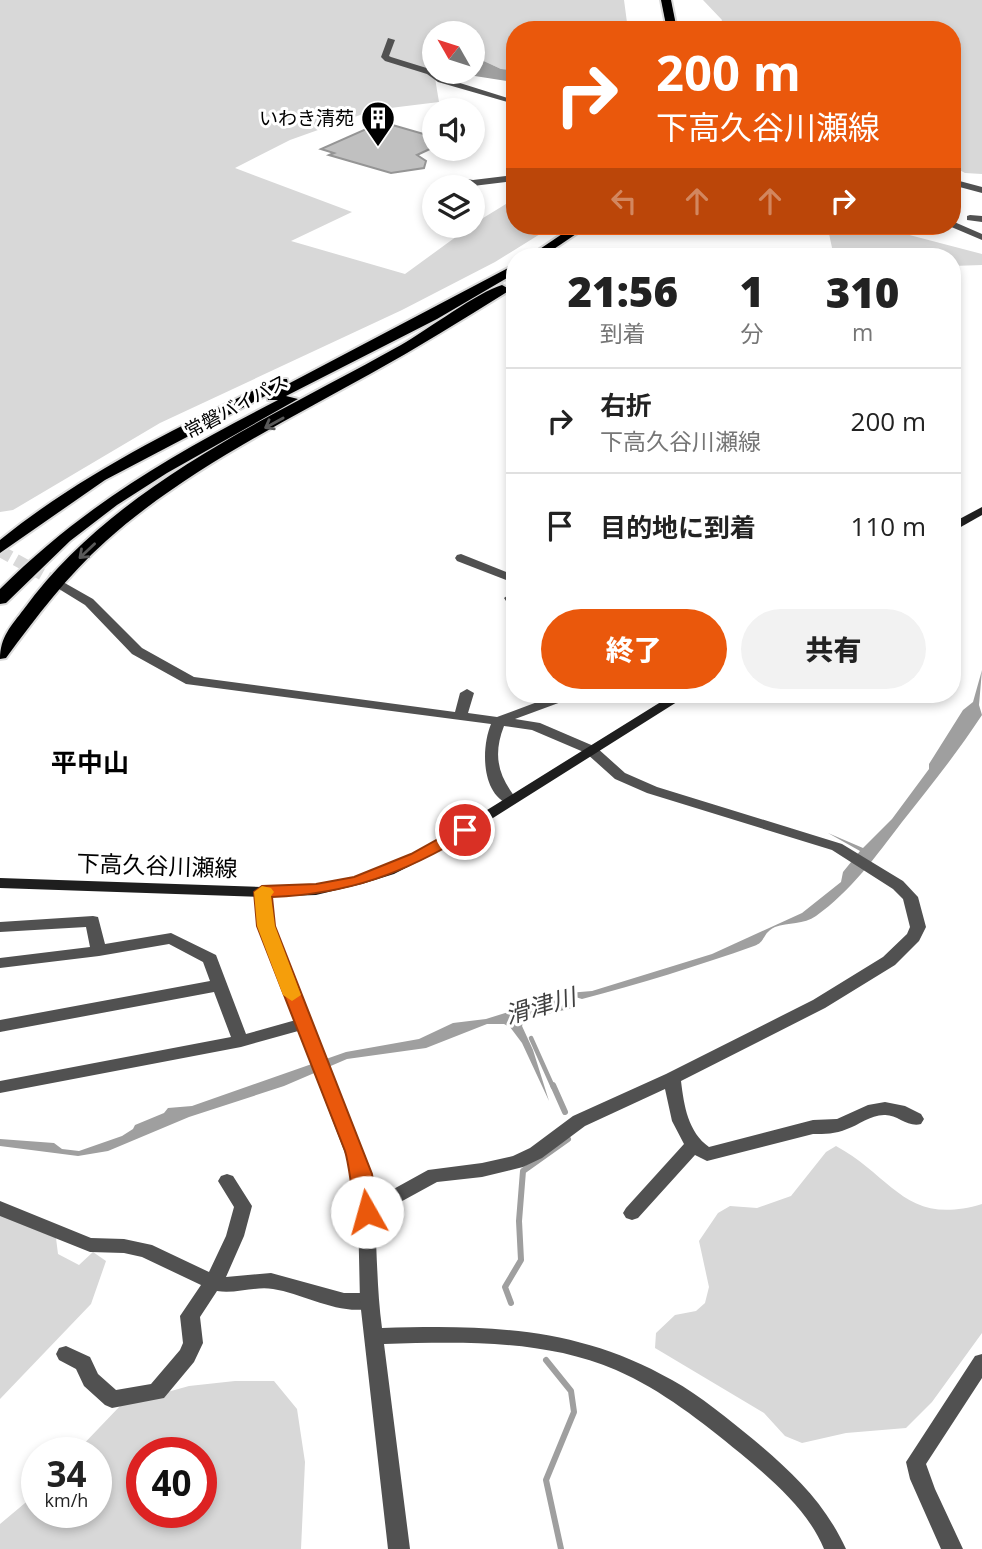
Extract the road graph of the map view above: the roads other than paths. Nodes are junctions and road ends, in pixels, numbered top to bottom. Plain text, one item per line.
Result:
1 (658, 0) edge
2 (666, 0) edge
3 (662, 21) edge
4 (670, 21) edge
5 (391, 40) dead end
6 (506, 100) edge
7 (506, 179) edge
8 (485, 182) edge
9 (961, 182) edge
10 (982, 190) edge
11 (970, 219) dead end
12 (982, 219) edge
13 (961, 229) edge
14 (568, 235) edge
15 (586, 235) edge
16 (982, 237) edge
17 (548, 248) edge
18 (567, 248) edge
19 (506, 274) edge
20 (506, 286) edge
21 (506, 286) edge
22 (432, 316) junction
23 (980, 513) edge
24 (961, 522) edge
25 (0, 548) edge
26 (461, 558) dead end
27 (506, 576) edge
28 (0, 580) edge
29 (63, 586) tunnel mouth
30 (0, 599) edge
31 (0, 654) edge
32 (467, 692) dead end
33 (536, 703) edge
34 (668, 703) edge
35 (461, 716) junction
36 (499, 721) junction
37 (591, 750) junction
38 (511, 801) junction
39 (0, 883) edge
40 (262, 892) junction
41 (0, 927) edge
42 (99, 951) junction
43 (0, 963) edge
44 (220, 985) junction
45 (303, 1024) junction
46 (0, 1026) edge
47 (241, 1041) junction
48 (673, 1078) junction
49 (0, 1087) edge
50 (915, 1119) dead end
51 (693, 1146) junction
52 (228, 1181) dead end
53 (0, 1208) edge
54 (367, 1212) junction
55 (632, 1213) dead end
56 (214, 1283) junction
57 (369, 1301) junction
58 (375, 1336) junction
59 (66, 1354) dead end
60 (982, 1362) edge
61 (399, 1549) edge
62 (835, 1549) edge
63 (952, 1549) edge

1 - 3 highway
2 - 4 highway
5 - 6 street
7 - 8 street
9 - 10 street
11 - 12 street
13 - 16 street
14 - 17 highway
15 - 18 highway
19 - 22 highway, 常磐バイパス
20 - 30 highway, 常磐バイパス
21 -> 31 highway
22 - 25 highway
22 - 28 highway, 常磐バイパス
23 - 24 main road
26 - 27 street
29 - 35 street
32 - 35 street
33 - 36 street
34 - 37 main road, 下高久谷川瀬線
35 - 36 street
36 - 37 street
36 - 38 street
37 - 38 main road, 下高久谷川瀬線
37 - 48 street
38 - 40 main road, 下高久谷川瀬線
39 - 40 main road, 下高久谷川瀬線
40 - 45 street
41 - 42 street
42 - 43 street
42 - 44 street
44 - 46 street
44 - 47 street
45 - 47 street
45 - 54 street
47 - 49 street
48 - 51 street
48 - 54 street
50 - 51 street
51 - 55 street
52 - 56 street
53 - 56 street
54 - 57 street
56 - 57 street
56 - 59 street
57 - 58 street
58 - 61 street
58 - 62 street
60 - 63 street

